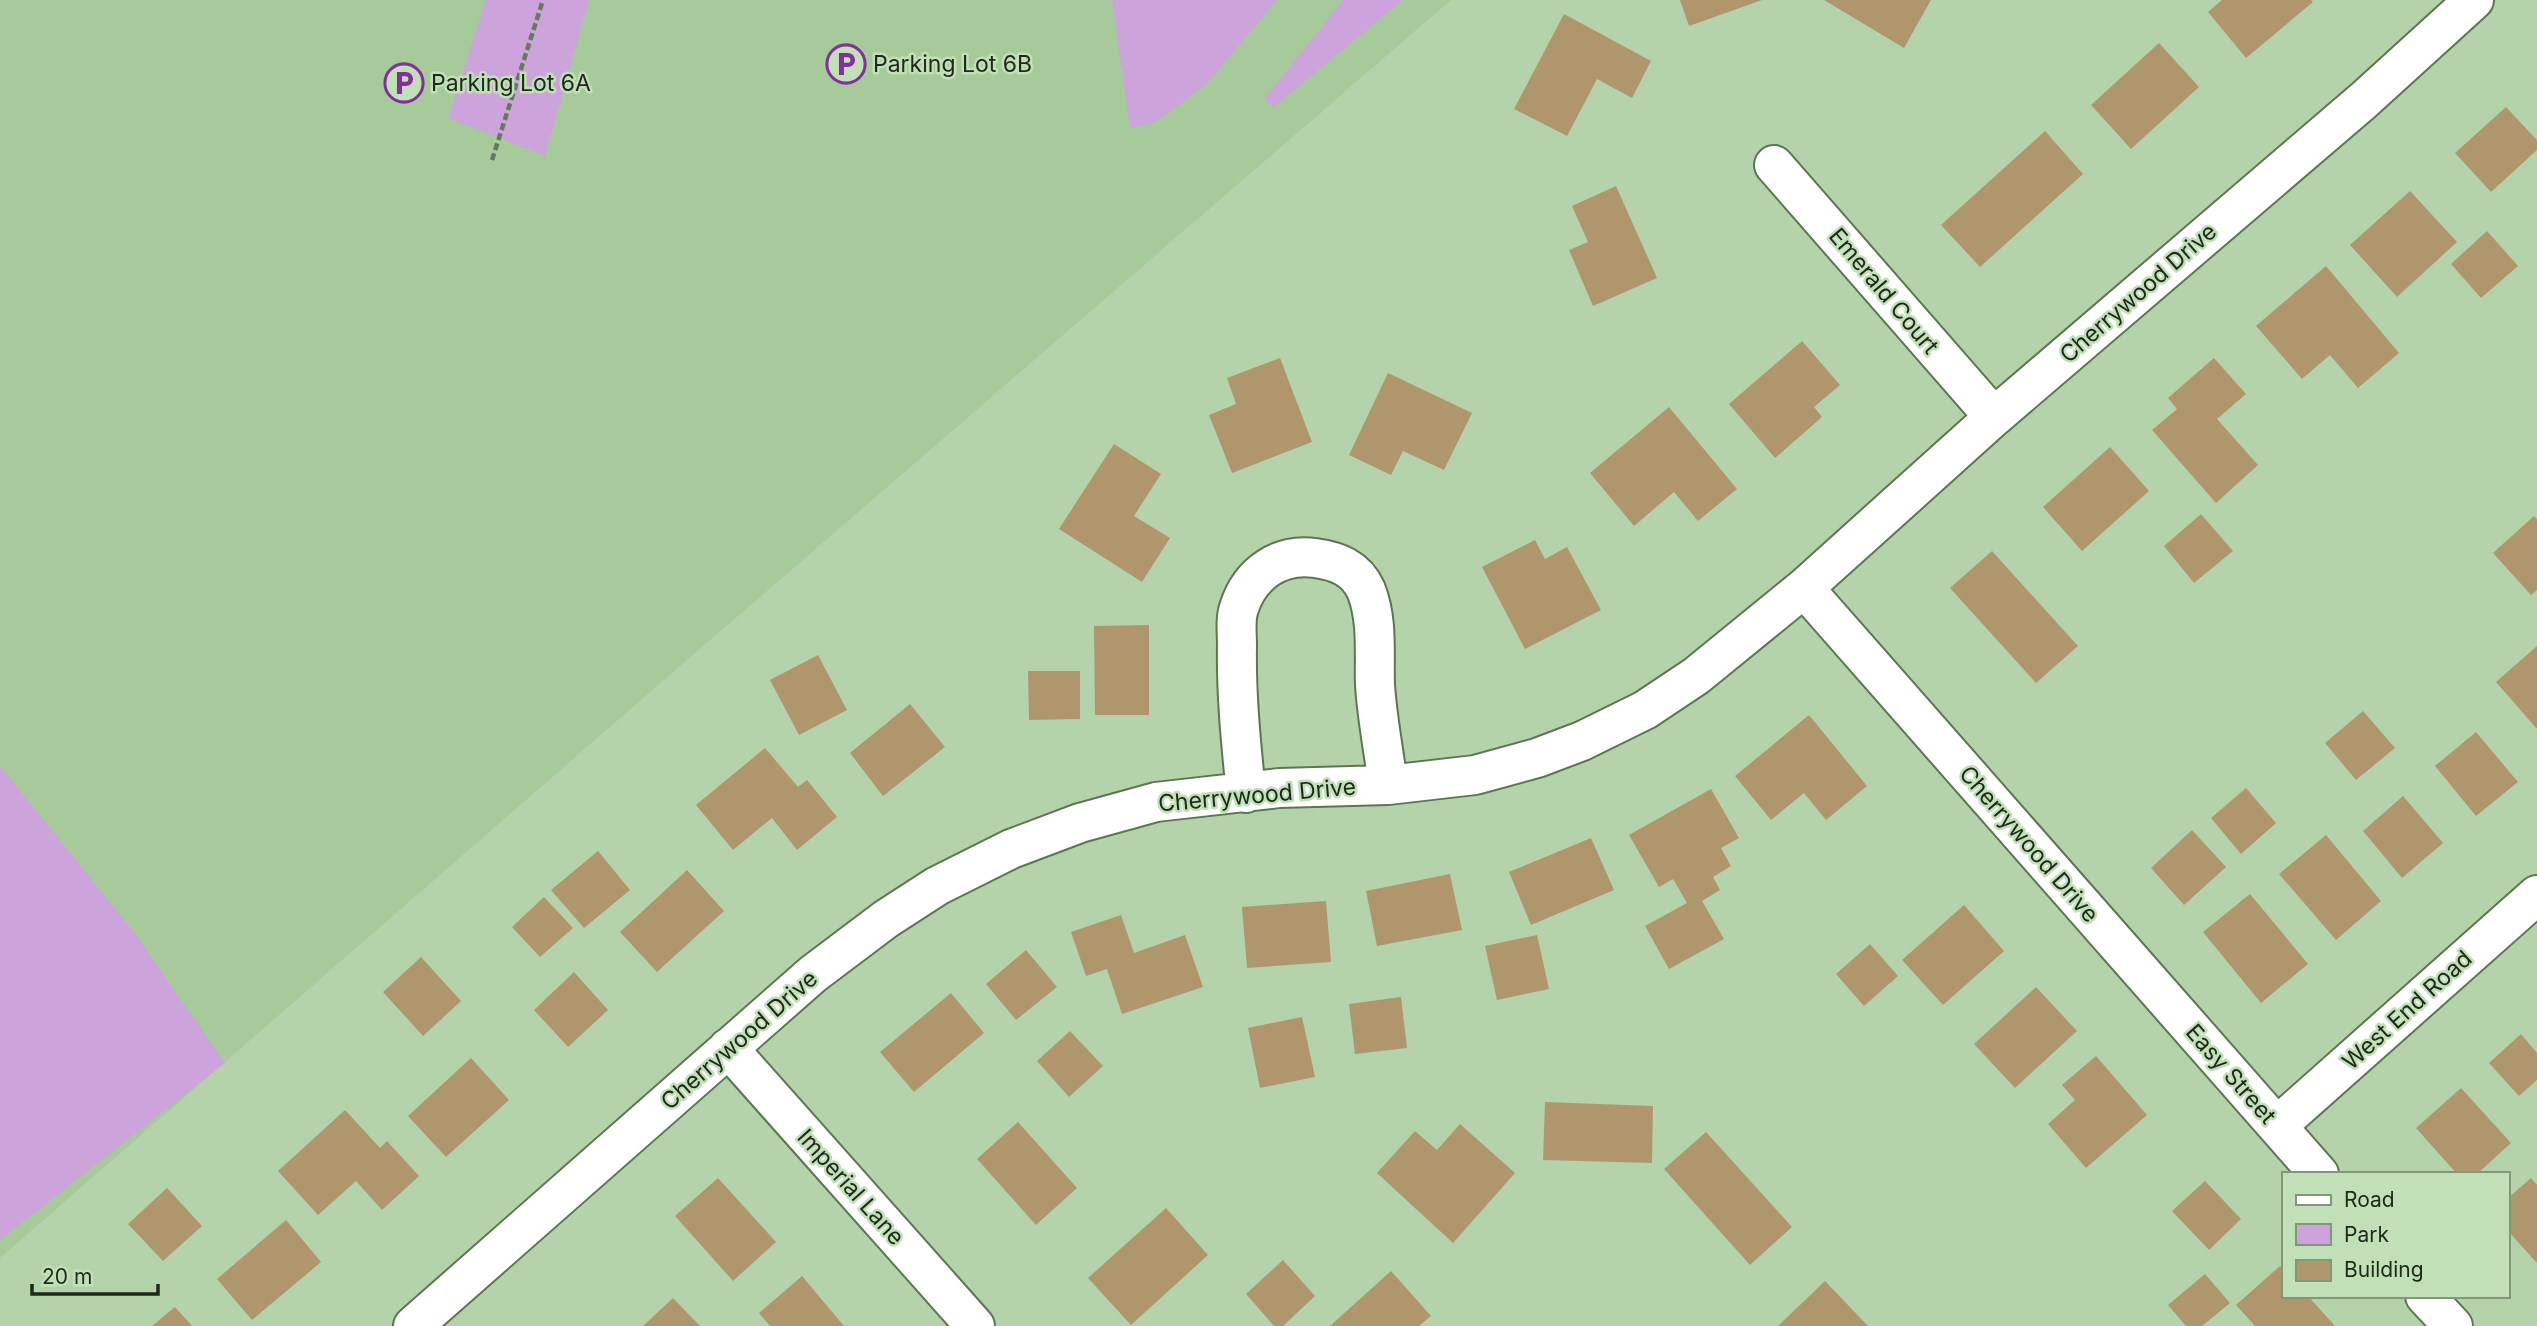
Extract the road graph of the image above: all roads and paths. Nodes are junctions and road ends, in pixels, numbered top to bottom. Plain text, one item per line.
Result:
1 (543, 0) edge
2 (2456, 6) edge
3 (492, 160) dead end
4 (1774, 165) dead end
5 (1994, 417) junction
6 (1804, 588) junction
7 (1388, 785) junction
8 (1246, 793) junction
9 (2537, 895) edge
10 (2143, 974) joint
11 (728, 1048) junction
12 (2277, 1126) junction
13 (2317, 1172) edge
14 (2428, 1298) edge
15 (413, 1326) edge
16 (975, 1326) edge
17 (2452, 1326) edge

1 - 3 path
2 - 5 street, Cherrywood Drive
4 - 5 street, Emerald Court
5 - 6 street, Cherrywood Drive
6 - 7 street, Cherrywood Drive
6 - 10 street, Cherrywood Drive
7 - 8 street, Cherrywood Drive
7 - 8 street
8 - 11 street, Cherrywood Drive
9 - 12 street, West End Road
10 - 12 street, Easy Street
11 - 15 street, Cherrywood Drive
11 - 16 street, Imperial Lane
12 - 13 street, Easy Street
14 - 17 street

